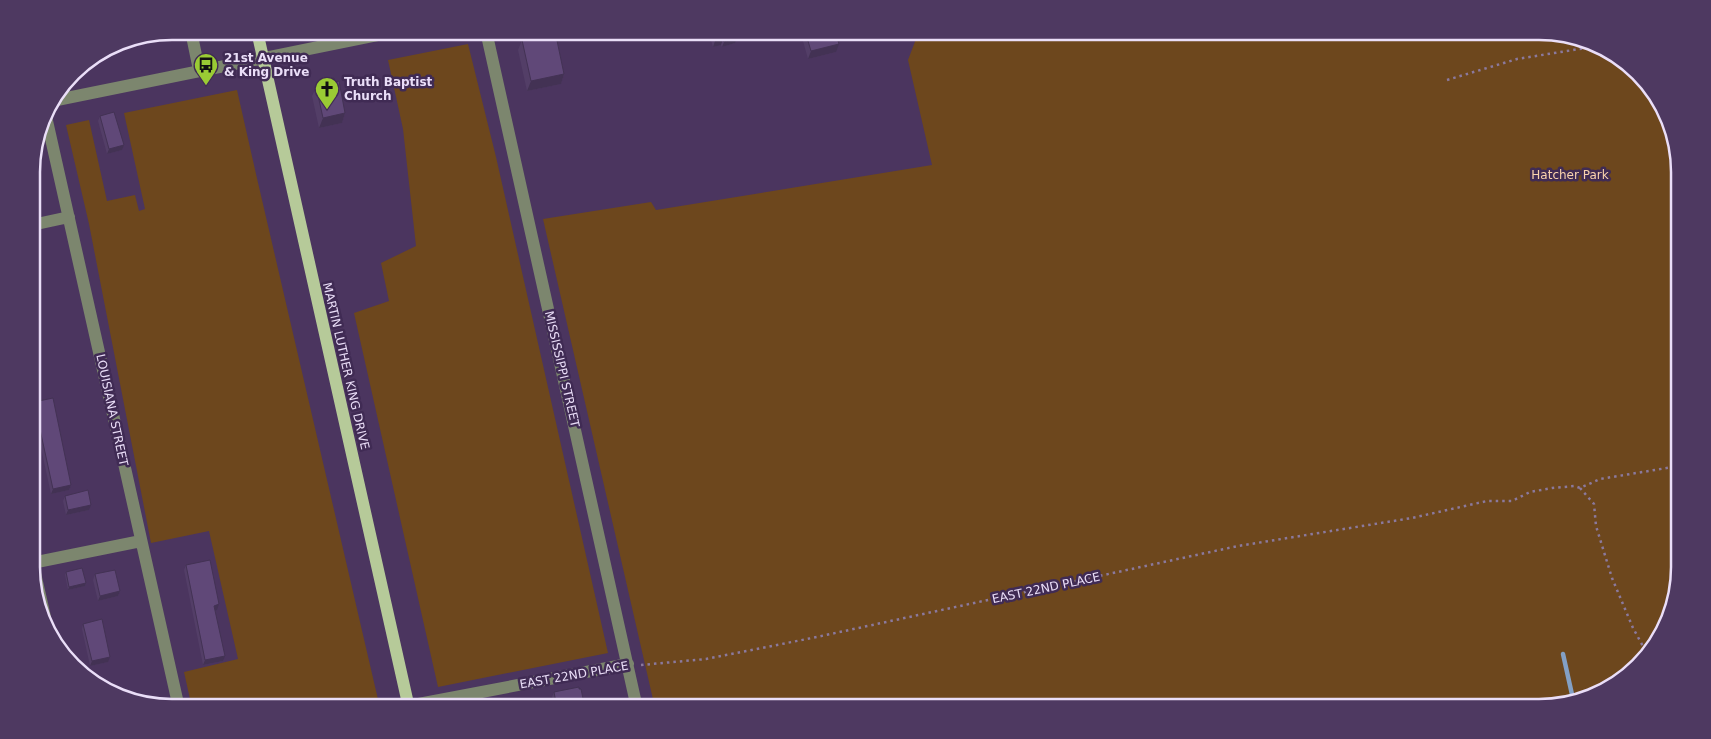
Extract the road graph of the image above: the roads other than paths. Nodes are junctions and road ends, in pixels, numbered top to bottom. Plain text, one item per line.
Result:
1 (193, 40) edge
2 (259, 40) edge
3 (352, 40) edge
4 (488, 40) edge
5 (263, 58) junction
6 (200, 70) junction
7 (63, 99) edge
8 (48, 126) edge
9 (69, 217) junction
10 (40, 223) edge
11 (141, 541) junction
12 (40, 561) edge
13 (628, 664) junction
14 (176, 699) edge
15 (407, 699) edge
16 (450, 699) edge
17 (635, 699) edge

1 - 6 street
2 - 5 main road, MARTIN LUTHER KING DRIVE
3 - 5 street
4 - 13 street, MISSISSIPPI STREET
5 - 6 street
5 - 15 main road, MARTIN LUTHER KING DRIVE
6 - 7 street
8 - 9 street, LOUISIANA STREET
9 - 10 street
9 - 11 street, LOUISIANA STREET
11 - 12 street
11 - 14 street, LOUISIANA STREET
13 - 16 street, EAST 22ND PLACE
13 - 17 street, MISSISSIPPI STREET

